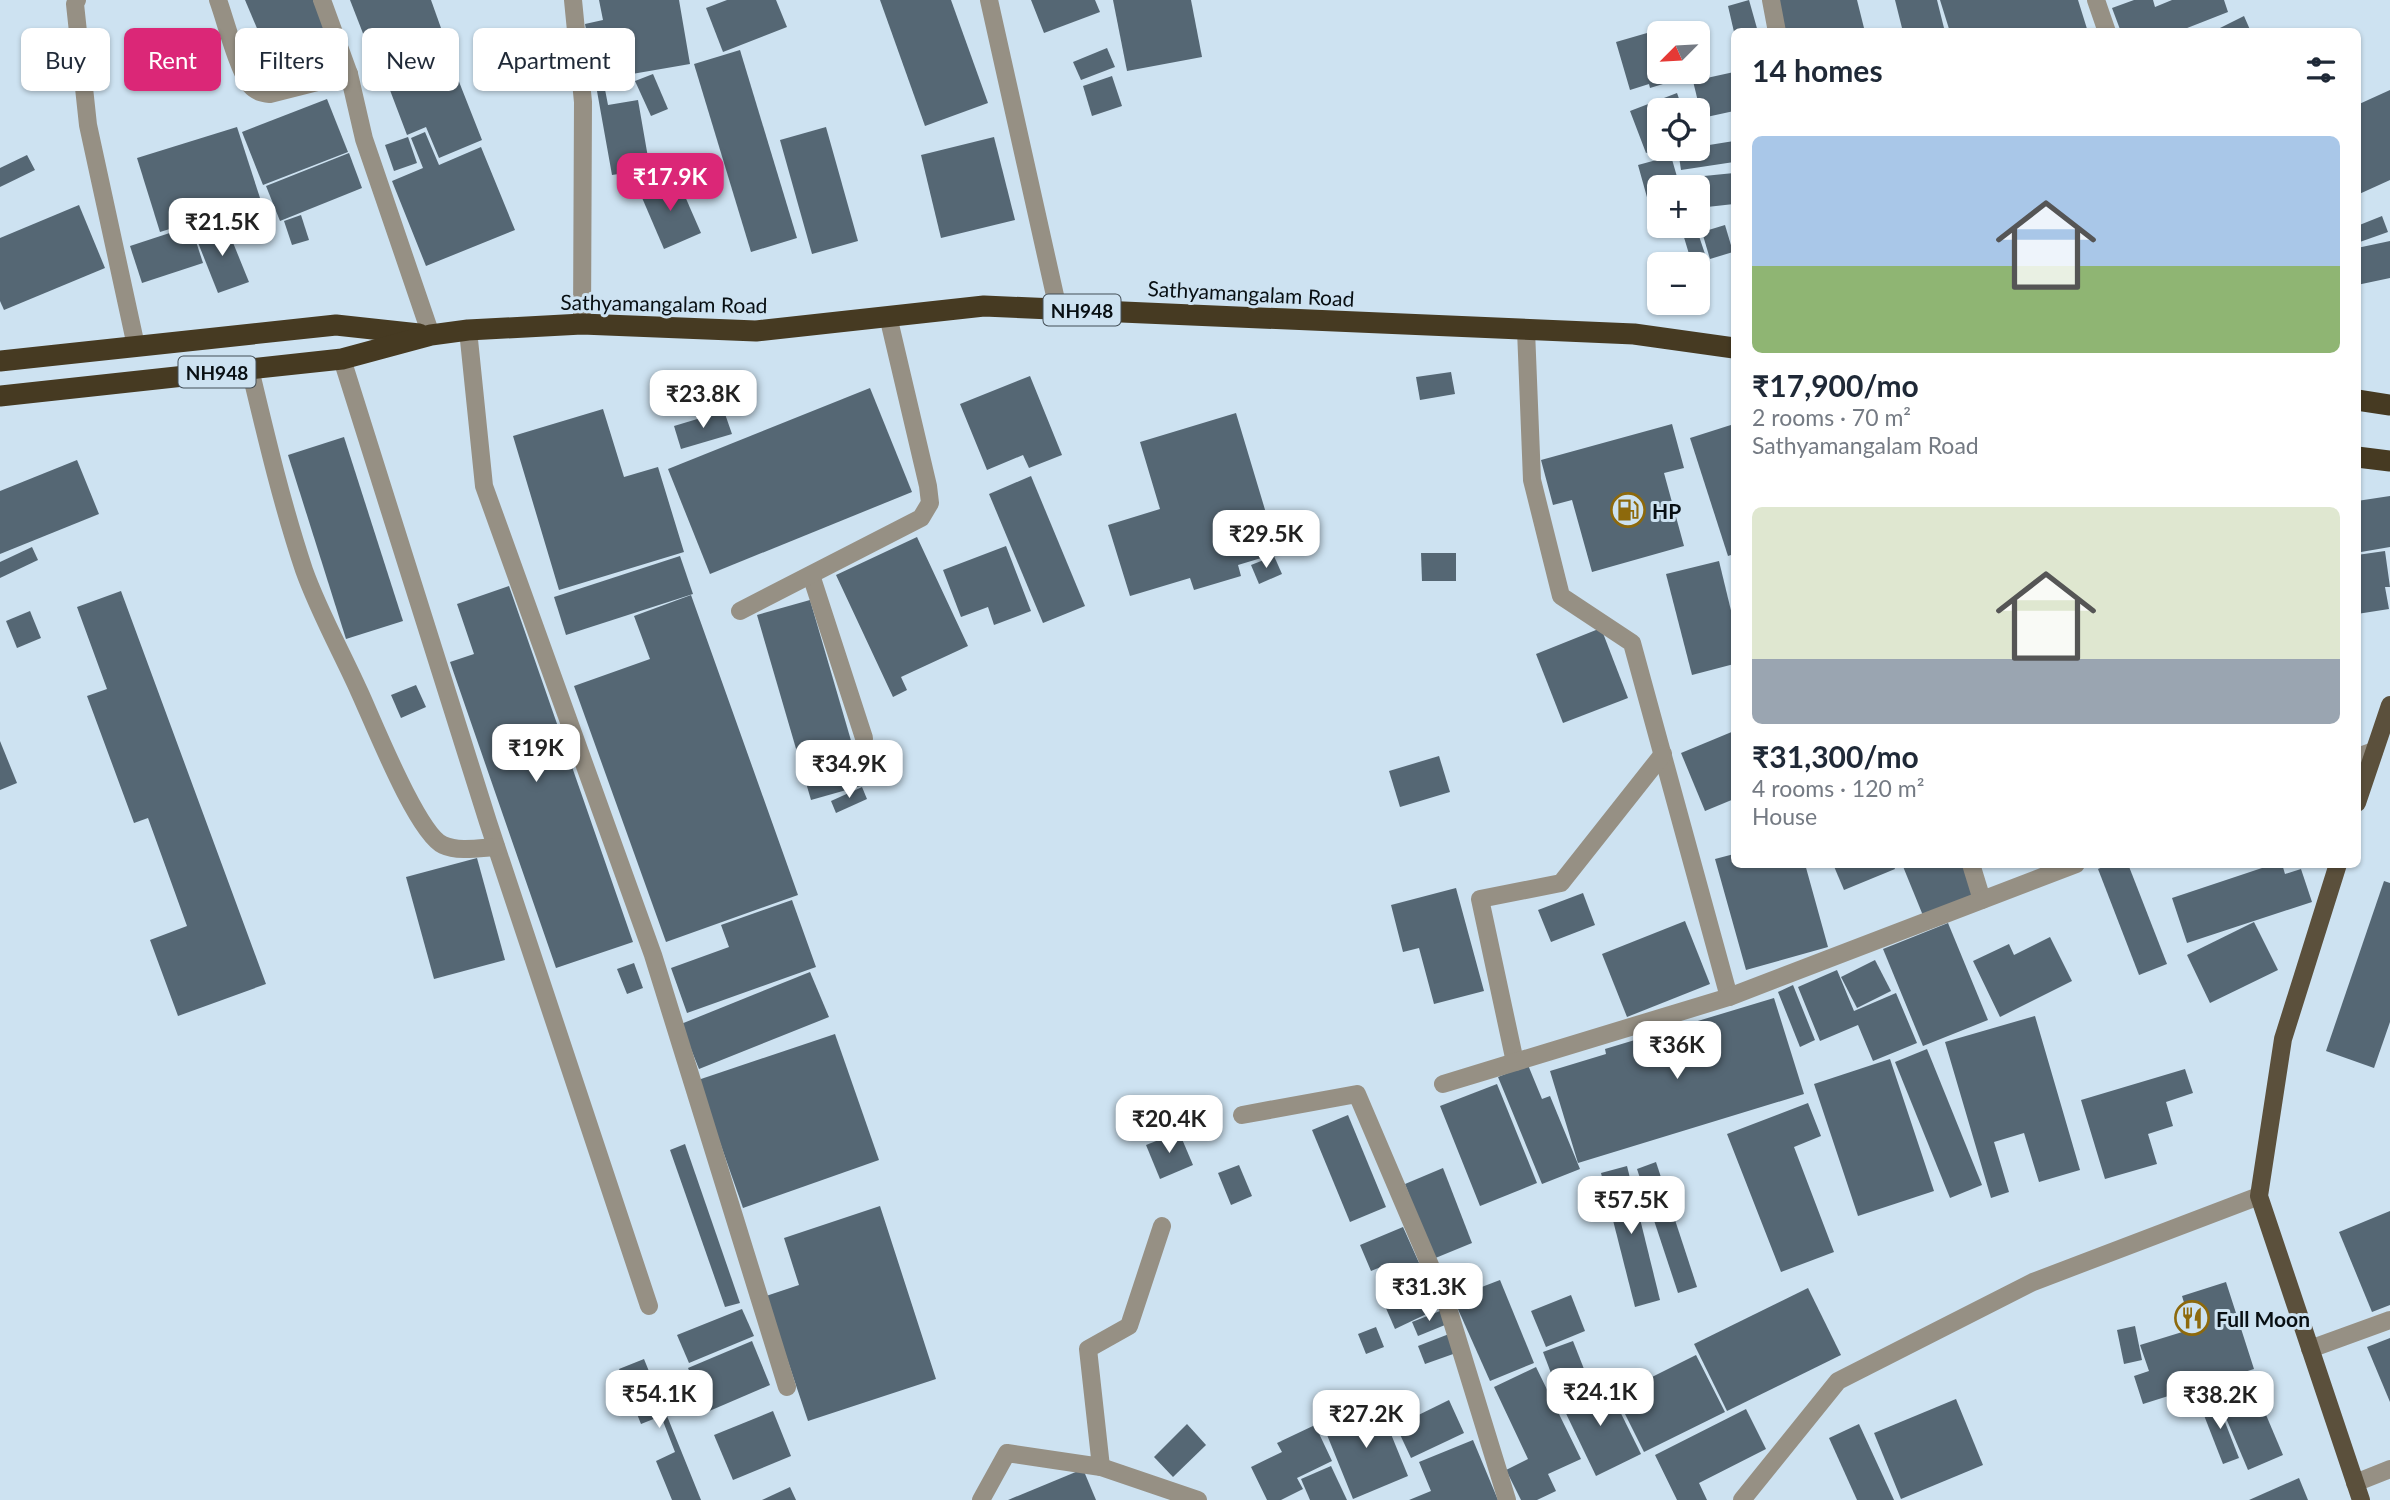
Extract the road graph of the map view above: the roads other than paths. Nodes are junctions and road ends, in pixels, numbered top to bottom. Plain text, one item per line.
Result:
1 (77, 0) edge
2 (218, 0) edge
3 (322, 0) edge
4 (573, 0) edge
5 (989, 0) edge
6 (1770, 0) edge
7 (2096, 0) edge
8 (1776, 28) edge
9 (2106, 28) edge
10 (349, 74) junction
11 (1058, 309) junction
12 (888, 316) junction
13 (582, 324) junction
14 (468, 330) junction
15 (1526, 330) junction
16 (431, 335) junction
17 (136, 346) junction
18 (1731, 348) edge
19 (342, 359) junction
20 (0, 361) edge
21 (250, 369) junction
22 (0, 396) edge
23 (2361, 401) edge
24 (2390, 405) edge
25 (2361, 457) edge
26 (2390, 461) edge
27 (811, 575) junction
28 (740, 611) dead end
29 (2390, 705) edge
30 (864, 738) dead end
31 (1662, 754) junction
32 (2365, 754) edge
33 (2361, 778) edge
34 (496, 847) junction
35 (1972, 868) edge
36 (2066, 868) edge
37 (2337, 868) edge
38 (1982, 900) junction
39 (1729, 997) junction
40 (1515, 1062) junction
41 (1443, 1084) dead end
42 (1242, 1115) dead end
43 (2259, 1196) junction
44 (1162, 1226) dead end
45 (649, 1306) dead end
46 (2390, 1320) edge
47 (2310, 1349) junction
48 (787, 1387) dead end
49 (1101, 1467) junction
50 (2390, 1469) edge
51 (2358, 1491) edge
52 (981, 1500) edge
53 (1198, 1500) edge
54 (1507, 1500) edge
55 (1742, 1500) edge

1 - 17 street
2 - 10 street
3 - 10 street
4 - 13 street
5 - 11 street
6 - 8 street
7 - 9 street
10 - 16 street
11 - 12 highway, Sathyamangalam Road / NH948
11 - 15 highway, Sathyamangalam Road / NH948
12 - 13 highway, Sathyamangalam Road / NH948
12 - 27 street
13 - 14 highway, Sathyamangalam Road / NH948
14 - 16 highway, Sathyamangalam Road / NH948
14 - 48 street
15 - 18 highway, Sathyamangalam Road / NH948
15 - 31 street
16 - 17 highway, Sathyamangalam Road / NH948
16 - 19 highway, Sathyamangalam Road / NH948
17 - 20 highway, Sathyamangalam Road / NH948
19 - 21 highway, Sathyamangalam Road / NH948
19 - 34 street
21 - 22 highway, Sathyamangalam Road / NH948
21 - 34 street
23 - 24 highway
25 - 26 highway
27 - 28 street
27 - 30 street
29 - 32 main road
31 - 39 street
31 - 40 street
32 - 33 main road
34 - 45 street
35 - 38 street
36 - 38 street
37 - 43 main road
38 - 39 street
39 - 40 street
40 - 41 street
42 - 54 street
43 - 47 main road
43 - 55 street
44 - 49 street
46 - 47 street
47 - 51 main road
49 - 52 street
49 - 53 street
50 - 51 street

